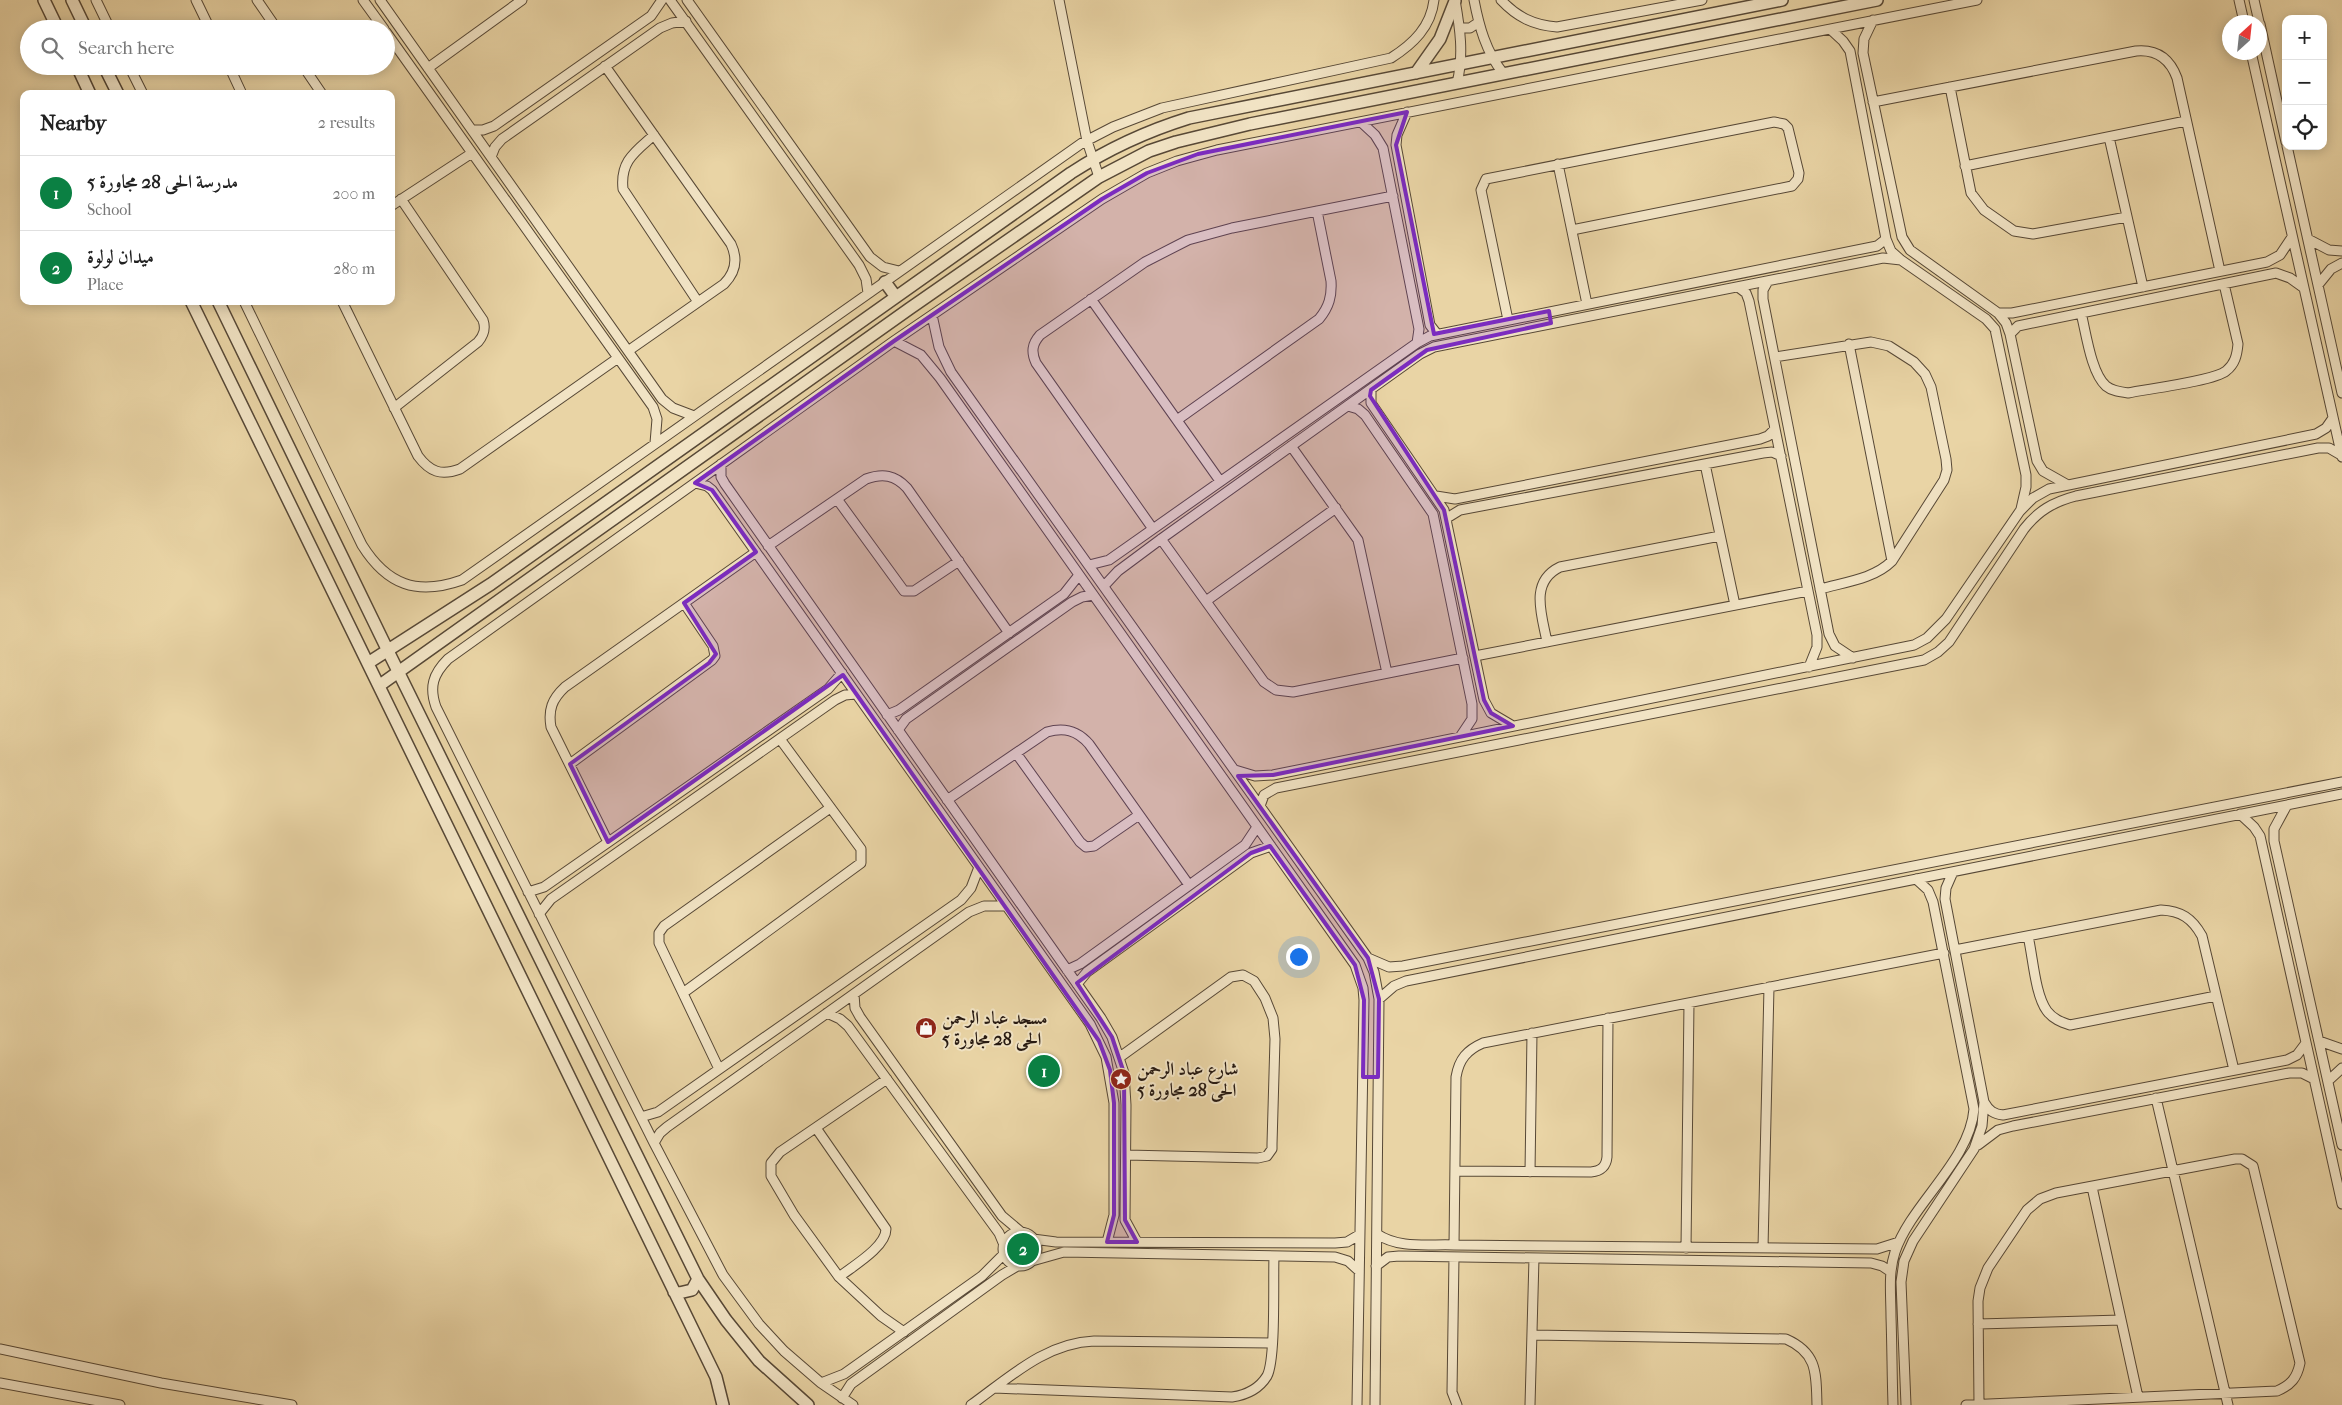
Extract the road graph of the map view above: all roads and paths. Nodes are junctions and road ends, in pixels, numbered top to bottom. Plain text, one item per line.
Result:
1 (44, 0) edge
2 (72, 0) edge
3 (96, 0) edge
4 (196, 0) edge
5 (257, 0) edge
6 (363, 0) edge
7 (380, 0) edge
8 (522, 0) edge
9 (662, 0) edge
10 (670, 0) edge
11 (687, 0) edge
12 (1059, 0) edge
13 (1434, 0) edge
14 (1455, 0) edge
15 (1474, 0) edge
16 (1501, 0) edge
17 (1702, 0) edge
18 (1782, 0) edge
19 (1876, 0) edge
20 (1977, 0) edge
21 (2239, 0) edge
22 (2254, 0) edge
23 (2242, 15) edge
24 (2257, 15) edge
25 (54, 20) edge
26 (82, 20) edge
27 (106, 20) edge
28 (206, 20) edge
29 (271, 20) edge
30 (377, 20) edge
31 (394, 20) edge
32 (1873, 20) junction
33 (395, 21) edge
34 (686, 21) junction
35 (1479, 22) junction
36 (1460, 28) junction
37 (1830, 29) junction
38 (395, 45) edge
39 (1492, 57) junction
40 (2267, 58) edge
41 (2253, 60) edge
42 (1461, 63) junction
43 (605, 66) junction
44 (428, 68) junction
45 (1416, 73) junction
46 (1503, 73) junction
47 (81, 75) edge
48 (108, 75) edge
49 (134, 75) edge
50 (232, 75) edge
51 (309, 75) edge
52 (1457, 83) junction
53 (1950, 87) junction
54 (88, 90) edge
55 (116, 90) edge
56 (141, 90) edge
57 (240, 90) edge
58 (319, 90) edge
59 (1873, 102) junction
60 (1407, 112) junction
61 (2186, 121) junction
62 (1361, 122) junction
63 (2282, 124) edge
64 (472, 130) junction
65 (654, 135) junction
66 (2109, 137) junction
67 (1087, 141) junction
68 (2288, 150) edge
69 (472, 153) junction
70 (491, 156) junction
71 (1093, 158) junction
72 (1558, 164) junction
73 (1965, 166) junction
74 (1099, 177) junction
75 (1393, 196) junction
76 (401, 199) junction
77 (395, 203) edge
78 (1317, 211) junction
79 (2127, 217) junction
80 (1572, 230) junction
81 (2292, 237) junction
82 (1886, 239) junction
83 (2308, 239) junction
84 (2342, 251) edge
85 (1901, 260) junction
86 (2267, 262) junction
87 (2342, 263) edge
88 (899, 271) junction
89 (2220, 271) junction
90 (2269, 274) junction
91 (1768, 281) junction
92 (884, 282) junction
93 (2224, 284) junction
94 (2318, 285) junction
95 (1738, 287) junction
96 (2142, 287) junction
97 (2304, 288) junction
98 (868, 294) junction
99 (896, 297) junction
100 (1091, 299) junction
101 (698, 302) junction
102 (1587, 304) junction
103 (193, 305) edge
104 (220, 305) edge
105 (246, 305) edge
106 (344, 305) edge
107 (1549, 311) junction
108 (1998, 313) junction
109 (2081, 313) junction
110 (932, 315) junction
111 (1508, 320) junction
112 (1552, 324) junction
113 (1437, 334) junction
114 (2010, 334) junction
115 (894, 341) junction
116 (1417, 343) junction
117 (1849, 344) junction
118 (628, 351) junction
119 (1775, 357) junction
120 (618, 358) junction
121 (2335, 364) junction
122 (2321, 367) junction
123 (1371, 390) junction
124 (2342, 393) edge
125 (1348, 406) junction
126 (394, 408) junction
127 (694, 416) junction
128 (2333, 418) junction
129 (1177, 420) junction
130 (1775, 428) junction
131 (656, 443) junction
132 (1291, 446) junction
133 (1781, 456) junction
134 (2342, 456) edge
135 (721, 464) junction
136 (1705, 464) junction
137 (1220, 481) junction
138 (695, 483) junction
139 (2066, 484) junction
140 (1436, 496) junction
141 (837, 499) junction
142 (1336, 508) junction
143 (2020, 511) junction
144 (1447, 518) junction
145 (1153, 529) junction
146 (1720, 536) junction
147 (1161, 539) junction
148 (768, 546) junction
149 (756, 552) junction
150 (1116, 555) junction
151 (1892, 560) junction
152 (959, 561) junction
153 (1089, 565) junction
154 (1124, 566) junction
155 (1980, 569) junction
156 (1079, 575) junction
157 (1993, 577) junction
158 (491, 584) junction
159 (1104, 586) junction
160 (1820, 589) junction
161 (1808, 591) junction
162 (1093, 595) junction
163 (503, 599) junction
164 (1206, 601) junction
165 (684, 603) junction
166 (1735, 605) junction
167 (1009, 633) junction
168 (1546, 642) junction
169 (388, 651) junction
170 (1153, 655) junction
171 (1475, 656) junction
172 (1463, 658) junction
173 (1853, 658) junction
174 (368, 663) junction
175 (1142, 664) junction
176 (1809, 667) junction
177 (399, 671) junction
178 (1387, 673) junction
179 (842, 674) junction
180 (380, 685) junction
181 (856, 694) junction
182 (887, 715) junction
183 (1514, 726) junction
184 (898, 730) junction
185 (1460, 737) junction
186 (780, 739) junction
187 (1016, 753) junction
188 (570, 764) junction
189 (1235, 770) junction
190 (2342, 782) edge
191 (2342, 794) edge
192 (947, 800) junction
193 (2287, 805) junction
194 (1260, 806) junction
195 (830, 808) junction
196 (2240, 814) junction
197 (1139, 815) junction
198 (1257, 828) junction
199 (2086, 833) junction
200 (608, 842) junction
201 (2088, 845) junction
202 (1271, 846) junction
203 (2275, 848) junction
204 (2263, 850) junction
205 (978, 867) junction
206 (1953, 872) junction
207 (1916, 879) junction
208 (1189, 885) junction
209 (528, 892) junction
210 (1945, 899) junction
211 (1933, 902) junction
212 (1006, 906) junction
213 (1711, 906) junction
214 (539, 914) junction
215 (1713, 920) junction
216 (2028, 936) junction
217 (1955, 950) junction
218 (1944, 953) junction
219 (1368, 958) junction
220 (1067, 970) junction
221 (1077, 984) junction
222 (1769, 987) junction
223 (683, 993) junction
224 (854, 994) junction
225 (2216, 996) junction
226 (1379, 999) junction
227 (1688, 1003) junction
228 (827, 1013) junction
229 (1608, 1018) junction
230 (1532, 1033) junction
231 (2319, 1041) junction
232 (2306, 1043) junction
233 (2342, 1049) edge
234 (1120, 1057) junction
235 (1975, 1057) junction
236 (1965, 1059) junction
237 (2286, 1060) junction
238 (2342, 1068) edge
239 (719, 1069) junction
240 (2234, 1070) junction
241 (2289, 1072) junction
242 (1363, 1077) junction
243 (1378, 1077) junction
244 (2314, 1079) junction
245 (887, 1080) junction
246 (2328, 1081) junction
247 (2156, 1098) junction
248 (1984, 1102) junction
249 (641, 1117) junction
250 (816, 1128) junction
251 (654, 1143) junction
252 (2342, 1145) edge
253 (1974, 1149) junction
254 (1126, 1155) junction
255 (1455, 1171) junction
256 (2174, 1171) junction
257 (1530, 1172) junction
258 (2340, 1182) edge
259 (2092, 1187) junction
260 (1930, 1195) junction
261 (1939, 1202) junction
262 (2342, 1204) edge
263 (1021, 1232) junction
264 (1377, 1234) junction
265 (1359, 1235) junction
266 (1033, 1239) junction
267 (1107, 1242) junction
268 (1137, 1242) junction
269 (1899, 1242) junction
270 (1399, 1244) junction
271 (1454, 1245) junction
272 (1686, 1248) junction
273 (1763, 1248) junction
274 (1004, 1250) junction
275 (1274, 1256) junction
276 (1399, 1256) junction
277 (1454, 1257) junction
278 (1534, 1258) junction
279 (1032, 1261) junction
280 (1019, 1265) junction
281 (1376, 1266) junction
282 (1359, 1271) junction
283 (1891, 1272) junction
284 (839, 1277) junction
285 (698, 1279) junction
286 (674, 1292) junction
287 (1891, 1304) junction
288 (1902, 1305) junction
289 (2121, 1320) junction
290 (1978, 1324) junction
291 (904, 1332) junction
292 (1532, 1335) junction
293 (1271, 1343) junction
294 (0, 1349) edge
295 (0, 1383) edge
296 (821, 1383) junction
297 (994, 1388) junction
298 (2225, 1393) junction
299 (2138, 1397) junction
300 (842, 1398) junction
301 (1979, 1404) edge
302 (120, 1405) edge
303 (292, 1405) edge
304 (724, 1405) edge
305 (808, 1405) edge
306 (853, 1405) edge
307 (971, 1405) edge
308 (1357, 1405) edge
309 (1375, 1405) edge
310 (1457, 1405) edge
311 (1530, 1405) edge
312 (1817, 1405) edge
313 (1893, 1405) edge
314 (1906, 1405) edge
315 (1966, 1405) edge
316 (2228, 1405) edge

1 - 25 street
2 - 26 street
3 - 27 street
4 - 28 street
5 - 29 street
6 - 30 street
7 - 31 street
8 - 44 street
9 - 64 street
10 - 34 street
11 - 88 street
12 - 67 street
13 - 67 street
14 - 36 street
14 - 45 street
15 - 35 street
16 - 17 street
18 - 39 street
19 - 46 street
20 - 32 street
21 - 23 street
22 - 24 street
32 - 37 street
32 - 59 street
33 - 44 street
34 - 43 street
34 - 98 street
35 - 36 street
35 - 39 street
36 - 42 street
37 - 60 street
37 - 82 street
38 - 69 street
39 - 42 street
39 - 46 street
40 - 63 street
41 - 81 street
42 - 45 street
42 - 52 street
43 - 65 street
43 - 70 street
44 - 64 street
45 - 71 street
46 - 52 street
47 - 54 street
48 - 55 street
49 - 56 street
50 - 57 street
51 - 58 street
52 - 74 street
53 - 59 street
53 - 61 street
53 - 73 street
59 - 108 street
60 - 62 street
60 - 113 street
61 - 66 street
61 - 89 street
62 - 75 street
62 - 110 street
64 - 70 street
65 - 101 street
65 - 101 street
66 - 73 street
66 - 79 street
67 - 71 street
67 - 88 street
68 - 83 street
69 - 76 street
69 - 120 street
70 - 118 street
71 - 74 street
71 - 99 street
72 - 80 street
72 - 80 street
72 - 111 street
73 - 79 street
74 - 163 street
75 - 78 street
75 - 116 street
76 - 77 street
76 - 126 street
78 - 100 street
78 - 129 street
79 - 96 street
80 - 102 street
81 - 86 street
81 - 97 street
82 - 85 street
82 - 102 street
83 - 84 street
83 - 94 street
85 - 91 street
85 - 143 street
86 - 89 street
86 - 90 street
87 - 94 street
88 - 92 street
89 - 96 street
90 - 93 street
90 - 97 street
91 - 95 street
91 - 119 street
92 - 98 street
92 - 99 street
93 - 109 street
93 - 109 street
94 - 121 street
95 - 112 street
95 - 130 street
96 - 108 street
97 - 122 street
98 - 127 street
99 - 158 street
100 - 129 street
100 - 145 street
101 - 118 street
102 - 107 street
103 - 174 street
104 - 169 street
105 - 131 street
106 - 126 street
107 - 111 street
107 - 112 street
108 - 114 street
109 - 114 street
110 - 115 street
110 - 153 street
111 - 113 street
112 - 123 street
113 - 116 street
114 - 139 street
115 - 135 street
115 - 156 street
116 - 137 street
117 - 119 street
117 - 151 street
117 - 151 street
118 - 127 street
119 - 160 street
120 - 126 street
120 - 131 street
121 - 122 street
121 - 124 street
122 - 128 street
123 - 125 street
123 - 140 street
125 - 132 street
125 - 172 street
127 - 131 street
128 - 134 street
128 - 139 street
129 - 137 street
130 - 133 street
130 - 140 street
132 - 142 street
132 - 147 street
133 - 136 street
133 - 161 street
134 - 157 street
135 - 138 street
135 - 148 street
136 - 144 street
136 - 146 street
137 - 145 street
138 - 149 street
138 - 209 street
139 - 143 street
140 - 144 street
141 - 148 street
141 - 152 street
141 - 152 street
142 - 164 street
142 - 178 street
143 - 155 street
144 - 171 street
145 - 150 street
146 - 166 street
146 - 168 street
147 - 154 street
147 - 164 street
148 - 182 street
149 - 165 street
149 - 179 street
150 - 153 street
150 - 154 street
151 - 160 street
152 - 167 street
153 - 159 street
154 - 159 street
155 - 157 street
155 - 173 street
156 - 162 street
156 - 167 street
157 - 194 street
158 - 163 street
158 - 169 street
159 - 170 street
160 - 173 street
161 - 166 street
161 - 176 street
162 - 175 street
162 - 184 street
163 - 177 street
164 - 178 street
165 - 188 street
165 - 188 street
166 - 168 street
167 - 182 street
168 - 171 street
169 - 174 street
169 - 177 street
170 - 175 street
170 - 189 street
171 - 183 street
172 - 178 street
172 - 185 street
173 - 176 street
174 - 180 street
175 - 198 street
176 - 183 street
177 - 180 street
177 - 285 street
179 - 181 street
179 - 200 street
180 - 286 street
181 - 186 street
181 - 205 street
182 - 184 street
183 - 185 street
184 - 192 street
185 - 189 street
186 - 195 street
186 - 214 street
187 - 192 street
187 - 197 street
187 - 197 street
188 - 200 street
189 - 194 street
190 - 199 street
191 - 193 street
192 - 220 street
193 - 196 street
193 - 203 street
194 - 219 street
195 - 223 street
195 - 223 street
196 - 201 street
196 - 204 street
197 - 208 street
198 - 202 street
198 - 208 street
199 - 201 street
199 - 213 street
200 - 209 street
201 - 206 street
202 - 221 street
202 - 242 street
203 - 204 street
203 - 231 street
204 - 232 street
205 - 212 street
205 - 239 street
206 - 207 street
206 - 210 street
207 - 211 street
207 - 215 street
208 - 220 street
209 - 214 street
210 - 211 street
210 - 217 street
211 - 218 street
212 - 224 street
212 - 267 street
213 - 215 street
213 - 219 street
214 - 249 street
215 - 226 street
216 - 217 street
216 - 225 street
216 - 225 street
217 - 235 street
218 - 222 street
218 - 236 street
219 - 226 street
220 - 221 street
221 - 234 street
222 - 227 street
222 - 273 street
223 - 239 street
224 - 228 street
224 - 263 street
225 - 240 street
226 - 243 street
227 - 229 street
227 - 272 street
228 - 245 street
228 - 251 street
229 - 230 street
229 - 257 street
230 - 255 street
230 - 257 street
231 - 233 street
231 - 246 street
232 - 237 street
232 - 244 street
234 - 254 street
234 - 254 street
235 - 236 street
235 - 248 street
236 - 260 street
237 - 240 street
237 - 241 street
238 - 246 street
239 - 249 street
240 - 248 street
241 - 244 street
241 - 247 street
242 - 243 street
242 - 265 street
243 - 264 street
244 - 258 street
245 - 250 street
245 - 274 street
246 - 252 street
247 - 253 street
247 - 256 street
248 - 253 street
249 - 251 street
250 - 284 street
250 - 284 street
251 - 296 street
253 - 261 street
254 - 268 street
255 - 257 street
255 - 271 street
256 - 259 street
256 - 298 street
256 - 298 street
258 - 262 street
259 - 289 street
259 - 290 street
260 - 261 street
260 - 269 street
261 - 288 street
263 - 266 street
263 - 274 street
264 - 270 street
264 - 281 street
265 - 268 street
265 - 282 street
266 - 267 street
266 - 279 street
267 - 268 street
269 - 273 street
269 - 283 street
270 - 271 street
270 - 276 street
271 - 272 street
272 - 273 street
274 - 280 street
274 - 291 street
275 - 279 street
275 - 282 street
275 - 293 street
276 - 277 street
276 - 281 street
277 - 278 street
277 - 310 street
278 - 283 street
278 - 292 street
279 - 280 street
280 - 300 street
281 - 309 street
282 - 308 street
283 - 287 street
284 - 291 street
285 - 286 street
285 - 305 street
286 - 304 street
287 - 288 street
287 - 313 street
288 - 314 street
289 - 290 street
289 - 299 street
290 - 301 street
291 - 296 street
292 - 311 street
292 - 312 street
293 - 297 street
293 - 297 street
294 - 303 street
295 - 302 street
296 - 300 street
297 - 307 street
298 - 299 street
298 - 316 street
299 - 301 street
300 - 306 street
301 - 315 street

